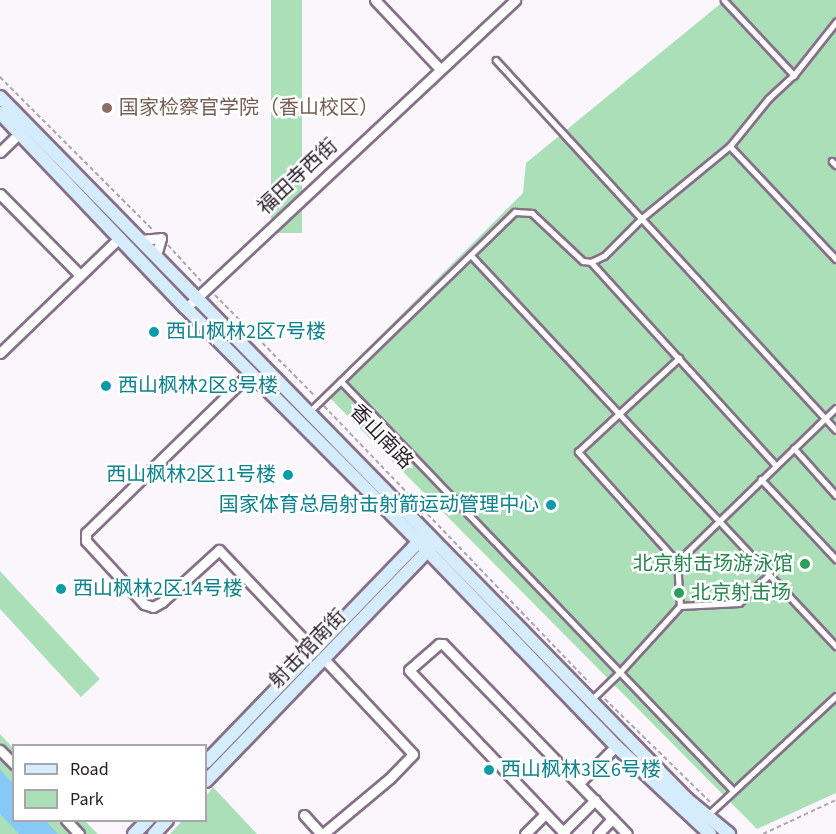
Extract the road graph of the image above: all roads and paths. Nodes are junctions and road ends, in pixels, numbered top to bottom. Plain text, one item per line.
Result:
1 (375, 0) edge
2 (515, 0) edge
3 (724, 0) edge
4 (836, 22) edge
5 (495, 60) dead end
6 (440, 69) junction
7 (794, 75) junction
8 (0, 77) edge
9 (0, 97) edge
10 (0, 113) edge
11 (20, 133) junction
12 (730, 146) junction
13 (0, 152) edge
14 (0, 194) edge
15 (642, 218) junction
16 (120, 237) junction
17 (161, 238) junction
18 (140, 240) junction
19 (156, 255) junction
20 (471, 255) junction
21 (836, 259) edge
22 (591, 262) junction
23 (79, 274) junction
24 (207, 287) junction
25 (196, 297) junction
26 (186, 308) junction
27 (0, 353) edge
28 (679, 358) junction
29 (250, 373) junction
30 (341, 381) junction
31 (320, 401) junction
32 (836, 408) edge
33 (309, 412) junction
34 (619, 414) junction
35 (825, 418) junction
36 (836, 430) edge
37 (794, 448) junction
38 (776, 465) junction
39 (761, 480) junction
40 (836, 495) edge
41 (718, 520) junction
42 (428, 542) junction
43 (836, 559) edge
44 (677, 562) junction
45 (769, 574) junction
46 (680, 606) junction
47 (836, 646) edge
48 (315, 651) junction
49 (325, 660) junction
50 (620, 672) junction
51 (836, 696) edge
52 (595, 697) junction
53 (580, 711) junction
54 (616, 746) junction
55 (0, 750) edge
56 (207, 761) edge
57 (12, 762) edge
58 (207, 780) edge
59 (579, 783) junction
60 (733, 790) junction
61 (595, 800) junction
62 (836, 800) edge
63 (711, 812) junction
64 (545, 814) junction
65 (304, 815) dead end
66 (612, 819) junction
67 (68, 822) edge
68 (146, 822) edge
69 (165, 822) edge
70 (565, 833) edge
71 (79, 834) edge
72 (134, 834) edge
73 (154, 834) edge
74 (322, 834) edge
75 (525, 834) edge
76 (598, 834) edge
77 (627, 834) edge
78 (710, 834) edge
79 (729, 834) edge
80 (763, 834) edge

1 - 6 street
2 - 6 street, 福田寺西街
3 - 7 lane
4 - 7 lane
5 - 15 lane
6 - 24 street, 福田寺西街
7 - 12 lane
8 - 17 path, 香山南路
9 - 18 main road, 香山南路
10 - 11 main road, 香山南路
11 - 13 street
11 - 16 main road, 香山南路
12 - 15 lane
12 - 21 lane
14 - 23 street
15 - 22 lane
15 - 35 lane
16 - 23 street
16 - 26 main road, 香山南路
17 - 18 street
17 - 19 street
17 - 24 path, 香山南路
18 - 19 main road, 香山南路
19 - 25 main road, 香山南路
20 - 22 lane
20 - 30 lane
20 - 34 lane
22 - 28 lane
23 - 27 street
24 - 25 street, 福田寺西街
24 - 31 path, 香山南路
25 - 26 street, 福田寺西街
25 - 33 main road, 香山南路
26 - 29 main road, 香山南路
28 - 34 lane
28 - 38 lane
29 - 42 main road, 香山南路
29 - 48 street
30 - 31 lane
30 - 50 lane
31 - 33 lane
31 - 52 path, 香山南路
32 - 35 lane
33 - 42 main road, 香山南路
34 - 41 lane
34 - 44 lane
35 - 36 lane
35 - 37 lane
37 - 38 lane
37 - 40 lane
38 - 39 lane
39 - 41 lane
39 - 43 lane
41 - 44 lane
41 - 45 lane
42 - 48 main road, 射击馆南街
42 - 49 main road, 射击馆南街
42 - 52 main road, 香山南路
42 - 53 main road, 香山南路
44 - 46 lane
45 - 46 lane
45 - 47 lane
46 - 50 lane
48 - 56 main road, 射击馆南街
49 - 58 main road, 射击馆南街
49 - 74 street
50 - 52 lane
50 - 60 lane
51 - 60 lane
52 - 53 lane
52 - 63 main road, 香山南路
52 - 63 path, 香山南路
53 - 54 main road, 香山南路
54 - 59 street
54 - 78 main road, 香山南路
55 - 57 street
59 - 61 street
59 - 64 street
60 - 63 lane
61 - 66 street
61 - 70 street
62 - 80 path
63 - 79 main road, 香山南路
64 - 70 street
64 - 75 street
65 - 74 street
66 - 76 street
66 - 77 street
67 - 71 street
68 - 72 main road
69 - 73 main road

